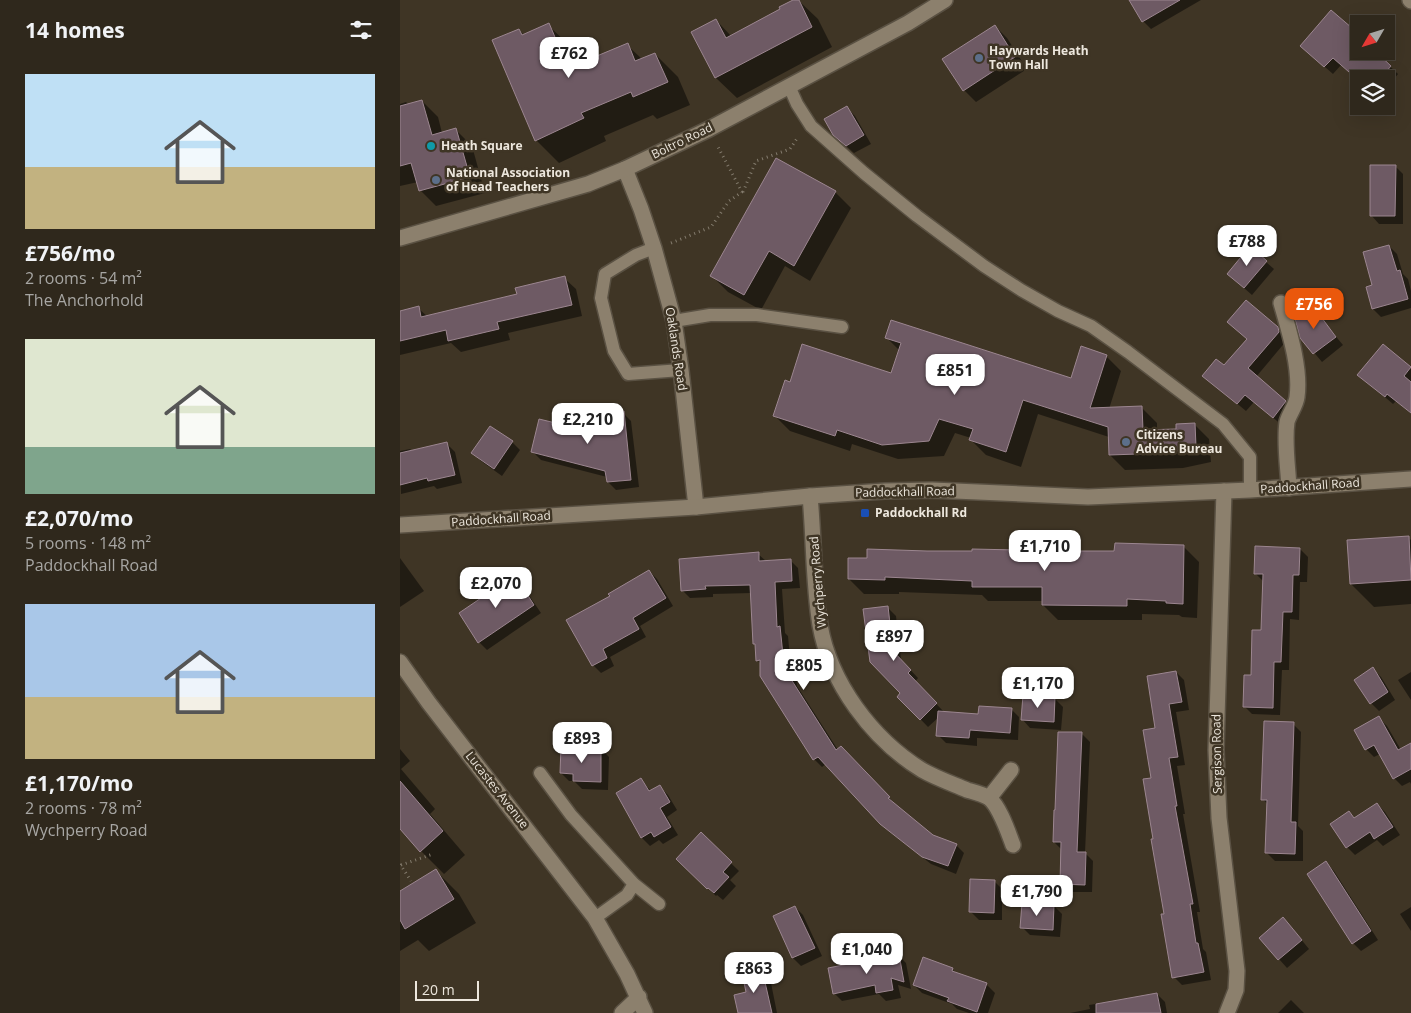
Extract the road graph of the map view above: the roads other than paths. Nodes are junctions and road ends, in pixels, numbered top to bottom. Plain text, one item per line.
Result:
1 (945, 0) edge
2 (789, 86) junction
3 (625, 169) junction
4 (400, 238) edge
5 (654, 248) junction
6 (1281, 303) dead end
7 (674, 321) junction
8 (842, 327) dead end
9 (681, 370) junction
10 (1411, 479) edge
11 (1289, 488) junction
12 (1250, 490) junction
13 (1224, 492) junction
14 (810, 496) junction
15 (696, 507) junction
16 (400, 525) edge
17 (400, 662) edge
18 (1011, 770) dead end
19 (540, 773) dead end
20 (989, 798) junction
21 (1013, 845) dead end
22 (634, 884) junction
23 (659, 904) dead end
24 (595, 918) junction
25 (639, 997) junction
26 (622, 1013) edge
27 (645, 1013) edge
28 (1227, 1013) edge

1 - 2 street, Boltro Road
2 - 3 street, Boltro Road
2 - 12 lane
3 - 4 street, Boltro Road
3 - 5 street, Oaklands Road
5 - 7 street, Oaklands Road
5 - 9 lane
6 - 11 street
7 - 8 lane
7 - 9 street, Oaklands Road
9 - 15 street, Oaklands Road
10 - 11 street, Paddockhall Road
11 - 12 street, Paddockhall Road
12 - 13 street, Paddockhall Road
13 - 14 street, Paddockhall Road
13 - 28 street, Sergison Road
14 - 15 street, Paddockhall Road
14 - 20 street, Wychperry Road
15 - 16 street, Paddockhall Road
17 - 24 street, Lucastes Avenue
18 - 20 street
19 - 22 lane
20 - 21 street
22 - 23 lane
22 - 24 lane
24 - 25 street, Lucastes Avenue
25 - 26 street
25 - 27 street, Lucastes Avenue

